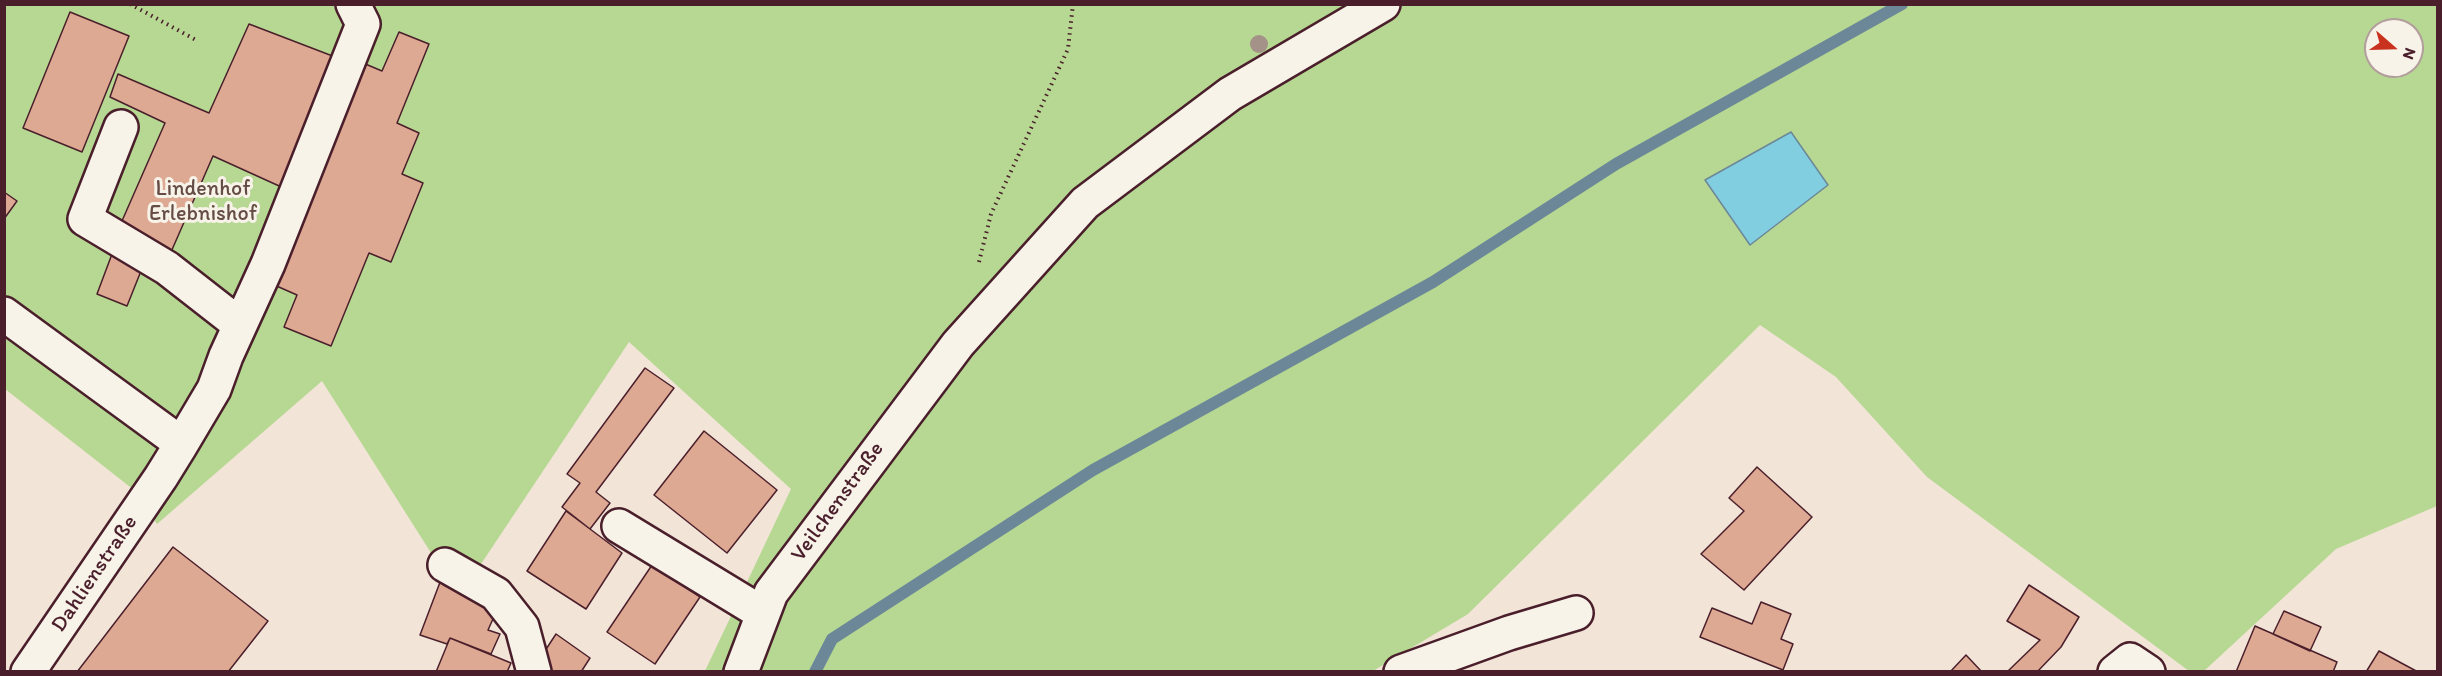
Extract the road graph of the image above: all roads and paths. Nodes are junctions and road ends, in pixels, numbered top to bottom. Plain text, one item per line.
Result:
1 (130, 4) edge
2 (353, 4) edge
3 (1073, 4) edge
4 (1383, 4) edge
5 (196, 40) dead end
6 (121, 126) dead end
7 (977, 268) dead end
8 (4, 315) edge
9 (240, 325) junction
10 (179, 448) junction
11 (619, 526) dead end
12 (445, 565) dead end
13 (762, 614) junction
14 (1576, 614) dead end
15 (28, 672) edge
16 (534, 672) edge
17 (741, 672) edge
18 (1401, 672) edge
19 (2115, 672) edge
20 (2148, 672) edge

1 - 5 path
2 - 9 street, Dahlienstraße
3 - 7 path
4 - 13 street, Veilchenstraße
6 - 9 street
8 - 10 street
9 - 10 street, Dahlienstraße
10 - 15 street, Dahlienstraße
11 - 13 street
12 - 16 street
13 - 17 street, Veilchenstraße
14 - 18 street
19 - 20 street

